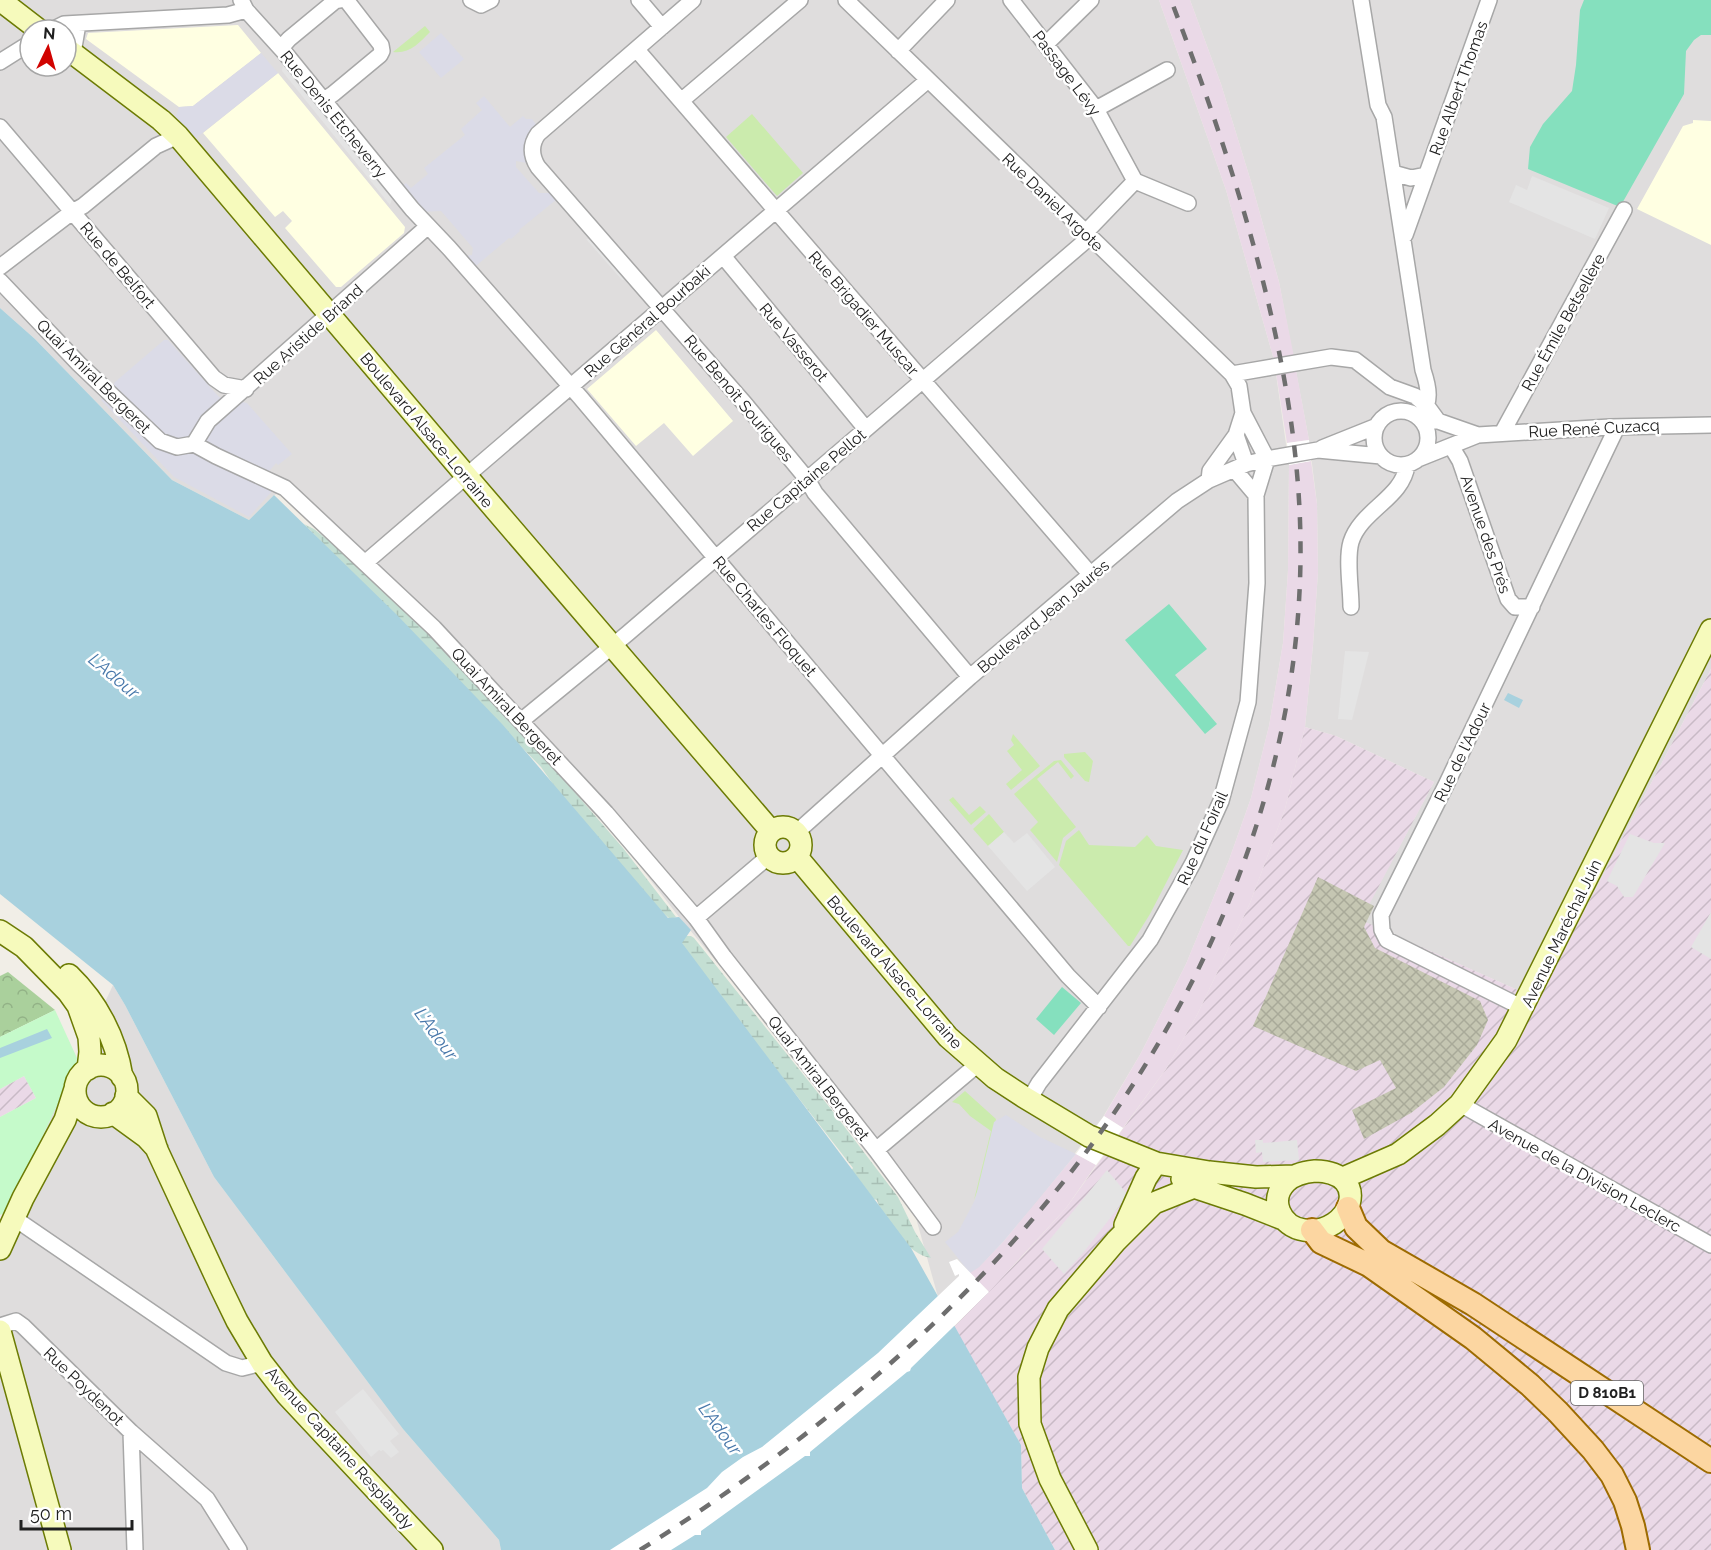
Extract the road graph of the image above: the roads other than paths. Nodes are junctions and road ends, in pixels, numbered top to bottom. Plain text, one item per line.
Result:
1 (0, 0) edge
2 (340, 0) edge
3 (344, 0) edge
4 (471, 0) edge
5 (491, 0) edge
6 (639, 0) edge
7 (693, 0) edge
8 (800, 0) edge
9 (846, 0) edge
10 (946, 0) edge
11 (1011, 0) edge
12 (1091, 0) edge
13 (1361, 0) edge
14 (1489, 0) edge
15 (244, 5) edge
16 (23, 18) edge
17 (78, 24) edge
18 (662, 27) junction
19 (1046, 44) junction
20 (281, 48) junction
21 (637, 50) junction
22 (18, 51) edge
23 (898, 51) junction
24 (78, 58) edge
25 (0, 62) edge
26 (1167, 70) dead end
27 (928, 80) junction
28 (324, 100) junction
29 (681, 100) junction
30 (1096, 109) junction
31 (0, 127) edge
32 (178, 136) junction
33 (1393, 173) junction
34 (1426, 175) junction
35 (1135, 181) junction
36 (1396, 194) junction
37 (1419, 195) junction
38 (1188, 203) dead end
39 (1624, 210) dead end
40 (776, 211) junction
41 (72, 212) junction
42 (428, 227) junction
43 (1088, 235) junction
44 (1404, 238) junction
45 (723, 256) junction
46 (0, 267) edge
47 (0, 281) edge
48 (662, 308) junction
49 (329, 315) junction
50 (1423, 370) junction
51 (1232, 374) junction
52 (922, 380) junction
53 (570, 387) junction
54 (246, 389) junction
55 (1410, 392) junction
56 (1400, 411) junction
57 (1243, 413) junction
58 (1428, 417) junction
59 (1711, 425) edge
60 (1377, 426) junction
61 (1617, 427) junction
62 (866, 429) junction
63 (1502, 432) junction
64 (1236, 435) junction
65 (1478, 435) junction
66 (194, 444) junction
67 (1451, 446) junction
68 (1318, 450) junction
69 (1381, 456) junction
70 (1267, 459) junction
71 (1412, 462) junction
72 (1240, 467) junction
73 (466, 476) junction
74 (807, 479) junction
75 (1209, 480) junction
76 (1256, 495) junction
77 (715, 557) junction
78 (366, 562) junction
79 (1091, 575) junction
80 (1351, 607) dead end
81 (1532, 607) junction
82 (1711, 630) edge
83 (613, 645) junction
84 (970, 677) junction
85 (521, 721) junction
86 (884, 756) junction
87 (771, 831) junction
88 (797, 832) junction
89 (769, 856) junction
90 (797, 857) junction
91 (696, 918) junction
92 (0, 931) edge
93 (24, 946) junction
94 (1099, 1007) junction
95 (1524, 1008) junction
96 (978, 1064) junction
97 (88, 1068) junction
98 (124, 1086) junction
99 (75, 1089) junction
100 (1029, 1100) junction
101 (1460, 1104) junction
102 (113, 1113) junction
103 (91, 1115) junction
104 (65, 1120) junction
105 (157, 1150) junction
106 (876, 1150) junction
107 (1156, 1163) junction
108 (1294, 1176) junction
109 (1343, 1178) junction
110 (1194, 1187) junction
111 (1348, 1208) junction
112 (14, 1218) junction
113 (1283, 1219) junction
114 (933, 1227) dead end
115 (1312, 1230) junction
116 (1116, 1241) junction
117 (1711, 1245) edge
118 (0, 1249) edge
119 (1497, 1321) junction
120 (0, 1326) edge
121 (0, 1331) edge
122 (1473, 1338) junction
123 (1491, 1352) junction
124 (262, 1363) junction
125 (131, 1432) junction
126 (1711, 1461) edge
127 (60, 1550) edge
128 (135, 1550) edge
129 (239, 1550) edge
130 (432, 1550) edge
131 (1087, 1550) edge
132 (1638, 1550) edge

1 - 16 main road
2 - 20 street
3 - 28 street
4 - 5 street
6 - 18 street
7 - 18 street
8 - 29 street
9 - 23 street, Rue Daniel Argote
10 - 23 street
11 - 19 street, Passage Lévy
12 - 19 street
13 - 33 street, Rue Albert Thomas
14 - 34 street, Rue Albert Thomas
15 - 17 street
15 - 20 street, Rue Denis Etcheverry
18 - 21 street
19 - 30 street, Passage Lévy
20 - 28 street, Rue Denis Etcheverry
21 - 29 street, Rue Brigadier Muscar
21 - 48 street, Rue Benoît Sourigues
22 - 25 street
23 - 27 street, Rue Daniel Argote
24 - 32 main road, Boulevard Alsace-Lorraine
26 - 30 street
27 - 40 street, Rue Général Bourbaki
27 - 43 street, Rue Daniel Argote
28 - 42 street, Rue Denis Etcheverry
29 - 40 street, Rue Brigadier Muscar
30 - 35 street, Passage Lévy
31 - 41 street, Rue de Belfort
32 - 41 street
32 - 49 main road, Boulevard Alsace-Lorraine
33 - 34 street, Rue Albert Thomas
33 - 36 street, Rue Albert Thomas
34 - 37 street, Rue Albert Thomas
35 - 38 street
35 - 43 street
36 - 37 street
36 - 44 street, Rue Albert Thomas
37 - 44 street, Rue Albert Thomas
39 - 63 street, Rue Émile Betsellère
40 - 45 street, Rue Général Bourbaki
40 - 52 street, Rue Brigadier Muscar
41 - 46 street
41 - 54 street, Rue de Belfort
42 - 49 street, Rue Aristide Briand
42 - 53 street, Rue Charles Floquet
43 - 51 street, Rue Daniel Argote
43 - 52 street, Rue Capitaine Pellot
44 - 50 street, Rue Albert Thomas
45 - 48 street, Rue Général Bourbaki
45 - 62 street, Rue Vasserot
47 - 66 street, Quai Amiral Bergeret
48 - 53 street, Rue Général Bourbaki
48 - 74 street, Rue Benoît Sourigues
49 - 54 street, Rue Aristide Briand
49 - 73 main road, Boulevard Alsace-Lorraine
50 - 55 street
50 - 58 street, Rue Albert Thomas
51 - 55 street, Rue René Cuzacq
51 - 57 street, Rue Daniel Argote
52 - 62 street, Rue Capitaine Pellot
52 - 79 street, Rue Brigadier Muscar
53 - 73 street, Rue Général Bourbaki
53 - 77 street, Rue Charles Floquet
54 - 66 street, Rue Aristide Briand
55 - 56 street
55 - 58 street, Rue René Cuzacq
56 - 58 street
56 - 60 street
57 - 64 street, Rue Daniel Argote
57 - 70 street, Rue Daniel Argote
58 - 65 street, Rue René Cuzacq
58 - 71 street
59 - 61 street, Rue René Cuzacq
60 - 68 street, Boulevard Jean Jaurès
60 - 69 street
61 - 63 street, Rue René Cuzacq
61 - 81 street, Rue de l'Adour
62 - 74 street, Rue Capitaine Pellot
63 - 65 street, Rue René Cuzacq
64 - 72 street
64 - 75 street, Rue Daniel Argote
65 - 67 street, Rue René Cuzacq
66 - 78 street, Quai Amiral Bergeret
67 - 71 street, Rue René Cuzacq
67 - 81 street, Avenue des Prés
68 - 69 street, Boulevard Jean Jaurès
68 - 70 street, Boulevard Jean Jaurès
69 - 71 street
70 - 72 street, Boulevard Jean Jaurès
70 - 76 street, Rue du Foirail
71 - 80 street
72 - 75 street, Boulevard Jean Jaurès
72 - 76 street
73 - 78 street, Rue Général Bourbaki
73 - 83 main road, Boulevard Alsace-Lorraine
74 - 77 street, Rue Capitaine Pellot
74 - 84 street, Rue Benoît Sourigues
75 - 79 street, Boulevard Jean Jaurès
76 - 94 street, Rue du Foirail
77 - 83 street, Rue Capitaine Pellot
77 - 86 street, Rue Charles Floquet
78 - 85 street, Quai Amiral Bergeret
79 - 84 street, Boulevard Jean Jaurès
81 - 95 street, Rue de l'Adour
82 - 95 main road, Avenue Maréchal Juin
83 - 85 street, Rue Capitaine Pellot
83 - 87 main road, Boulevard Alsace-Lorraine
84 - 86 street, Boulevard Jean Jaurès
85 - 91 street, Quai Amiral Bergeret
86 - 88 street, Boulevard Jean Jaurès
86 - 94 street, Rue Charles Floquet
87 - 88 main road
87 - 89 main road
88 - 90 main road
89 - 90 main road
89 - 91 street
90 - 96 main road, Boulevard Alsace-Lorraine
91 - 106 street, Quai Amiral Bergeret
92 - 93 main road
93 - 97 main road
93 - 98 main road
94 - 100 street, Rue du Foirail
95 - 101 main road, Avenue Maréchal Juin
96 - 100 main road, Boulevard Alsace-Lorraine
96 - 106 street
97 - 98 main road
97 - 99 main road
98 - 102 main road
98 - 105 main road, Avenue Capitaine Resplandy
99 - 103 main road
99 - 104 main road
100 - 107 main road
101 - 109 main road, Avenue Maréchal Juin
101 - 117 street, Avenue de la Division Leclerc
102 - 103 main road
102 - 105 main road, Avenue Capitaine Resplandy
103 - 104 main road
104 - 112 main road
105 - 124 main road, Avenue Capitaine Resplandy
106 - 114 street, Quai Amiral Bergeret
107 - 108 main road
107 - 110 main road
107 - 116 main road
108 - 109 main road
108 - 113 main road
109 - 111 main road
110 - 113 main road
110 - 116 main road
111 - 115 main road
111 - 119 main road
112 - 118 main road
112 - 124 street
113 - 115 main road
115 - 122 main road
116 - 131 main road
119 - 122 main road
119 - 123 main road
119 - 126 main road, D 810B1
120 - 125 street, Rue Poydenot
121 - 127 main road
122 - 123 main road
123 - 132 main road
124 - 130 main road, Avenue Capitaine Resplandy
125 - 128 street, Rue Poydenot
125 - 129 street

